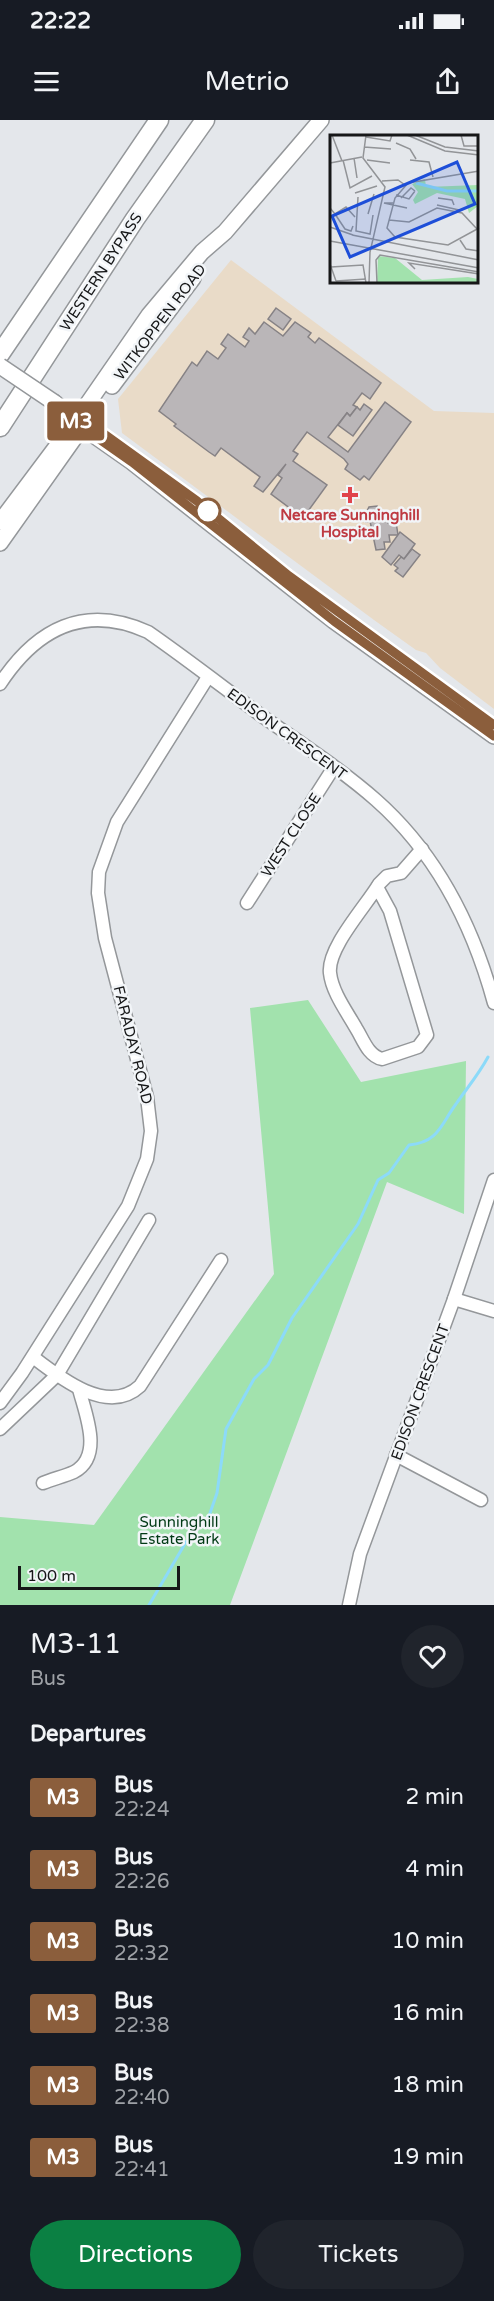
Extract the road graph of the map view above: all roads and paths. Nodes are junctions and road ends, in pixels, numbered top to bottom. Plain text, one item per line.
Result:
1 (159, 120) edge
2 (205, 120) edge
3 (321, 120) edge
4 (0, 354) edge
5 (0, 366) edge
6 (74, 417) junction
7 (0, 427) edge
8 (0, 522) edge
9 (0, 543) edge
10 (208, 677) junction
11 (0, 684) edge
12 (494, 725) edge
13 (494, 736) edge
14 (334, 767) junction
15 (422, 849) junction
16 (377, 887) junction
17 (247, 903) dead end
18 (492, 985) edge
19 (494, 1003) edge
20 (494, 1180) edge
21 (149, 1220) dead end
22 (221, 1260) dead end
23 (454, 1299) junction
24 (494, 1311) edge
25 (33, 1357) junction
26 (57, 1375) junction
27 (79, 1389) junction
28 (0, 1403) edge
29 (0, 1429) edge
30 (396, 1455) junction
31 (43, 1482) dead end
32 (481, 1500) dead end
33 (349, 1605) edge

1 - 4 highway
2 - 7 highway, WESTERN BYPASS
3 - 6 main road, WITKOPPEN ROAD
5 - 6 main road, bridge
6 - 8 main road, WITKOPPEN ROAD
6 - 9 main road, WITKOPPEN ROAD
6 - 12 main road
6 - 13 main road
10 - 11 street, EDISON CRESCENT
10 - 14 street, EDISON CRESCENT
10 - 25 street, FARADAY ROAD
14 - 15 street, EDISON CRESCENT
14 - 17 street, WEST CLOSE
15 - 16 street
15 - 18 street, EDISON CRESCENT
16 - 16 street
18 - 19 street, EDISON CRESCENT
20 - 23 street, EDISON CRESCENT
21 - 26 street
22 - 27 street
23 - 24 street
23 - 30 street, EDISON CRESCENT
25 - 26 street
25 - 28 street, FARADAY ROAD
26 - 27 street
26 - 29 street
27 - 31 street
30 - 32 street
30 - 33 street, EDISON CRESCENT

